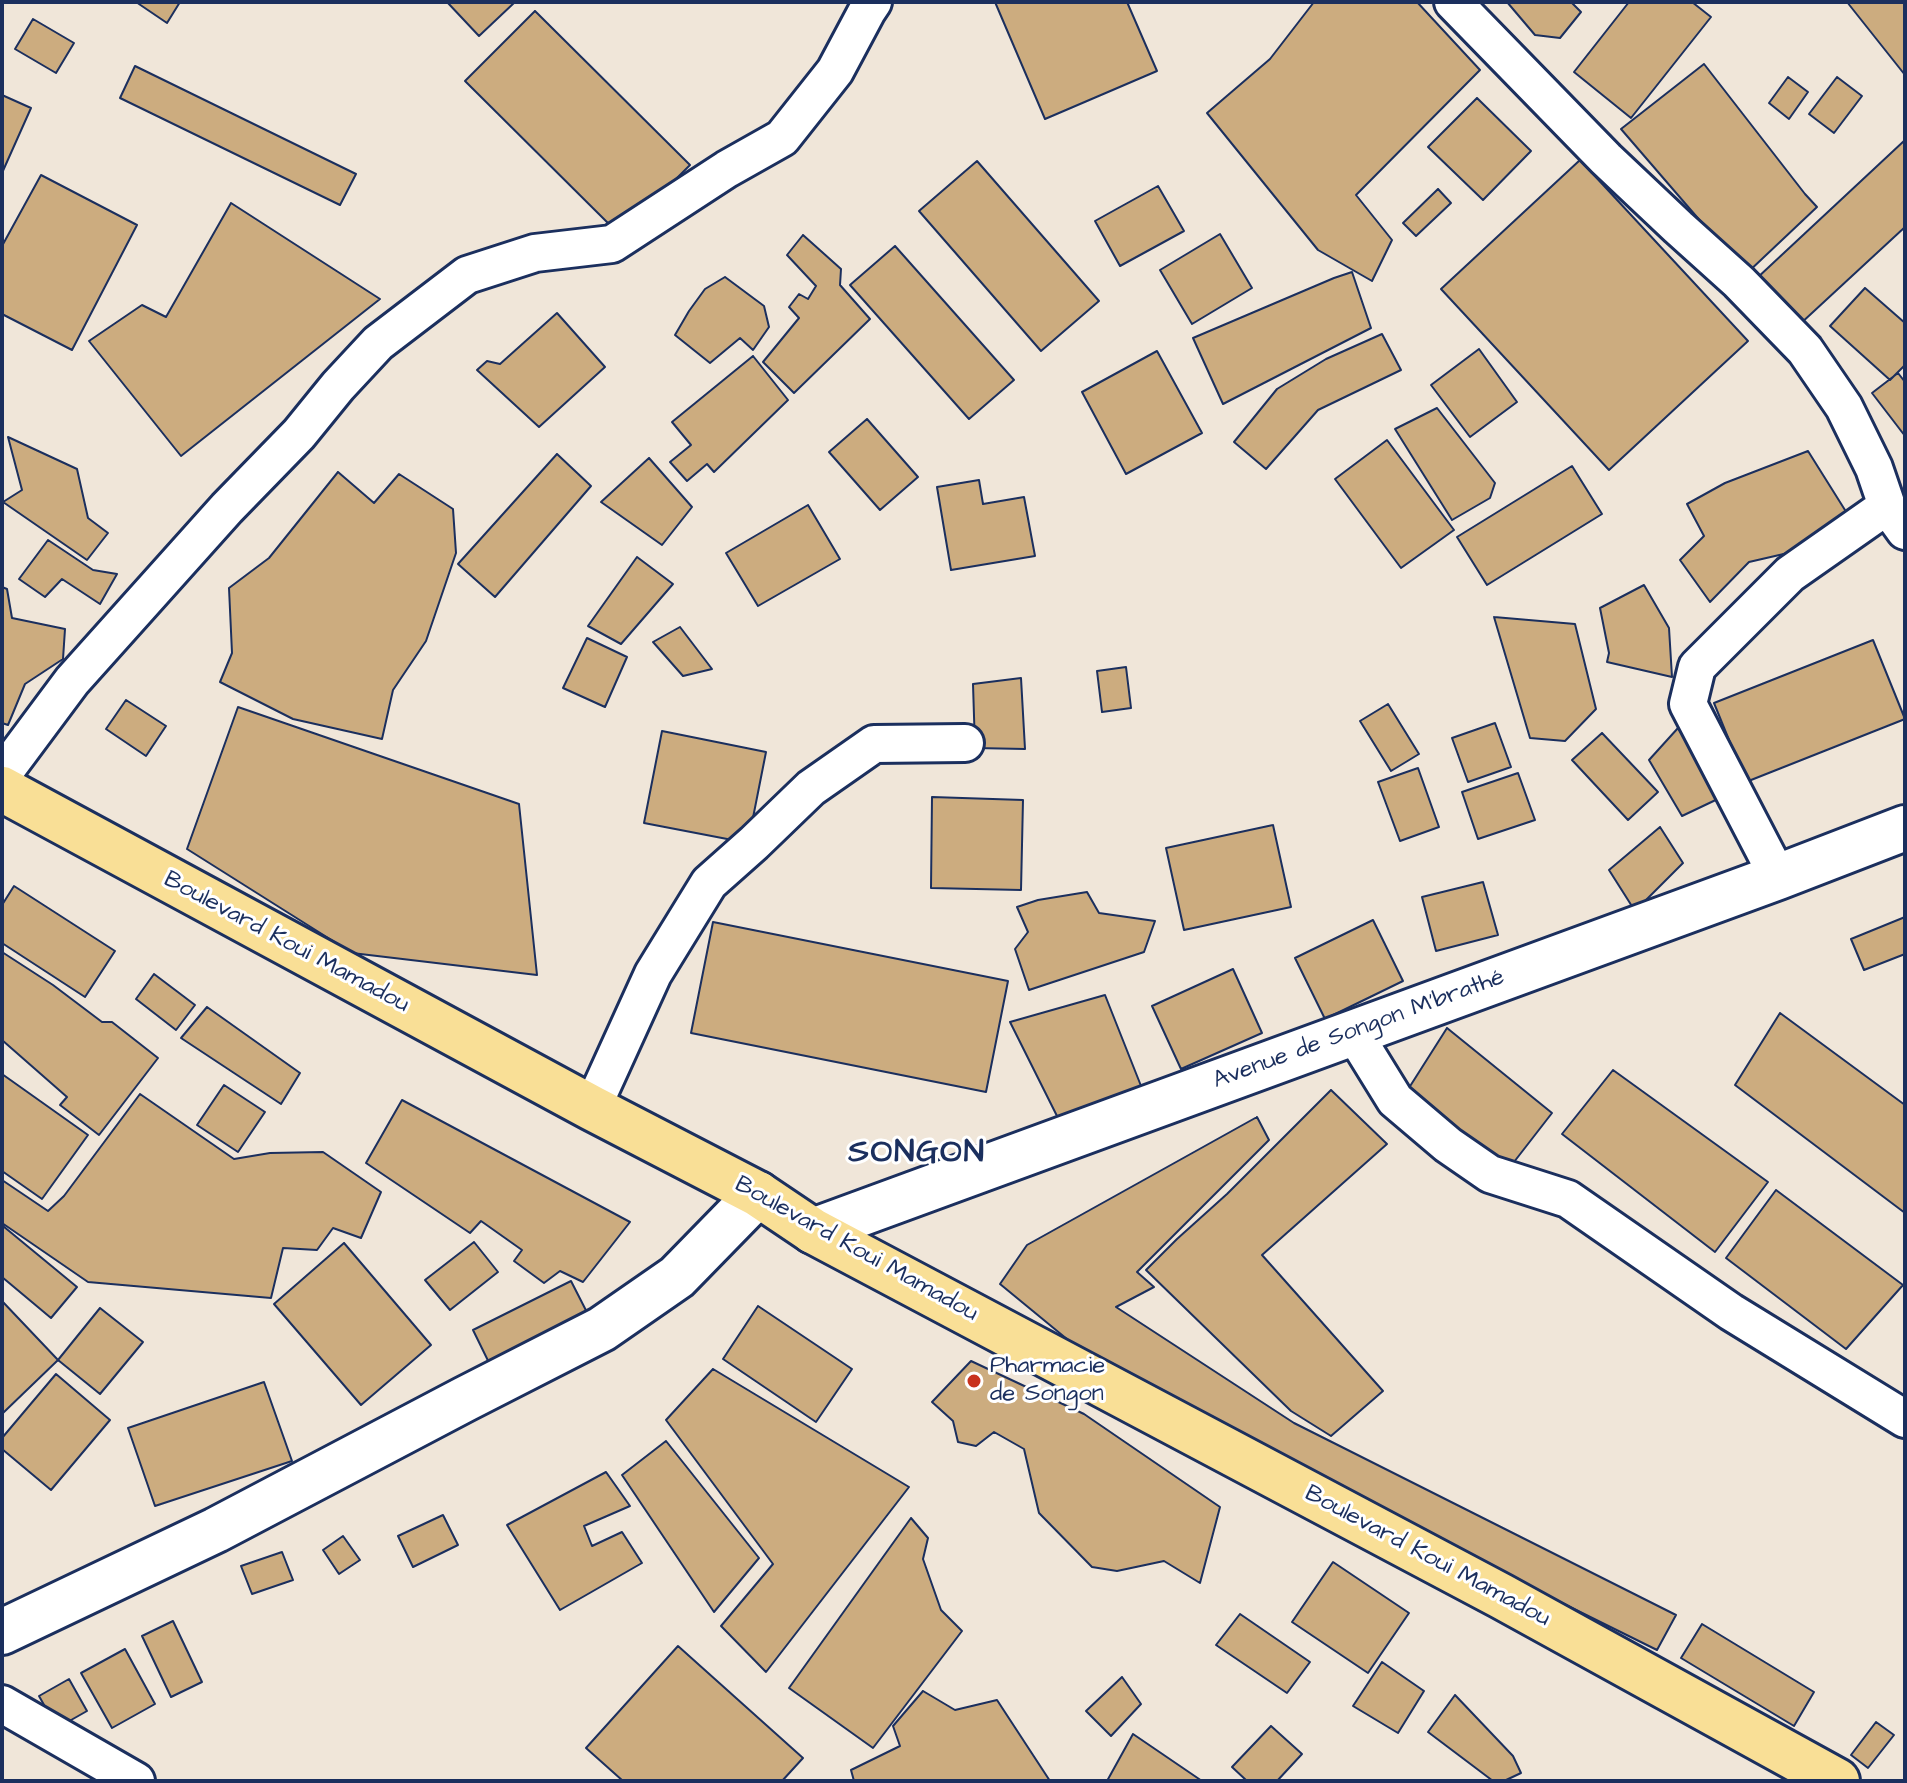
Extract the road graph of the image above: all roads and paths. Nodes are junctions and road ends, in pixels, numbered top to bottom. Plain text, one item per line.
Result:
1 (873, 2) edge
2 (1453, 2) edge
3 (1896, 519) edge
4 (965, 743) dead end
5 (2, 775) edge
6 (2, 789) edge
7 (1905, 828) edge
8 (1778, 877) junction
9 (1353, 1032) junction
10 (592, 1108) junction
11 (758, 1194) junction
12 (813, 1231) junction
13 (1905, 1419) edge
14 (2, 1632) edge
15 (2, 1704) edge
16 (136, 1781) edge
17 (1837, 1781) edge

1 - 5 street
2 - 3 street
3 - 8 street
4 - 10 street
6 - 10 main road, Boulevard Koui Mamadou
7 - 8 street, Avenue de Songon M'brathé
8 - 9 street, Avenue de Songon M'brathé
9 - 12 street, Avenue de Songon M'brathé
9 - 13 street
10 - 11 main road, Boulevard Koui Mamadou
11 - 12 main road, Boulevard Koui Mamadou
11 - 14 street
12 - 17 main road, Boulevard Koui Mamadou
15 - 16 street

